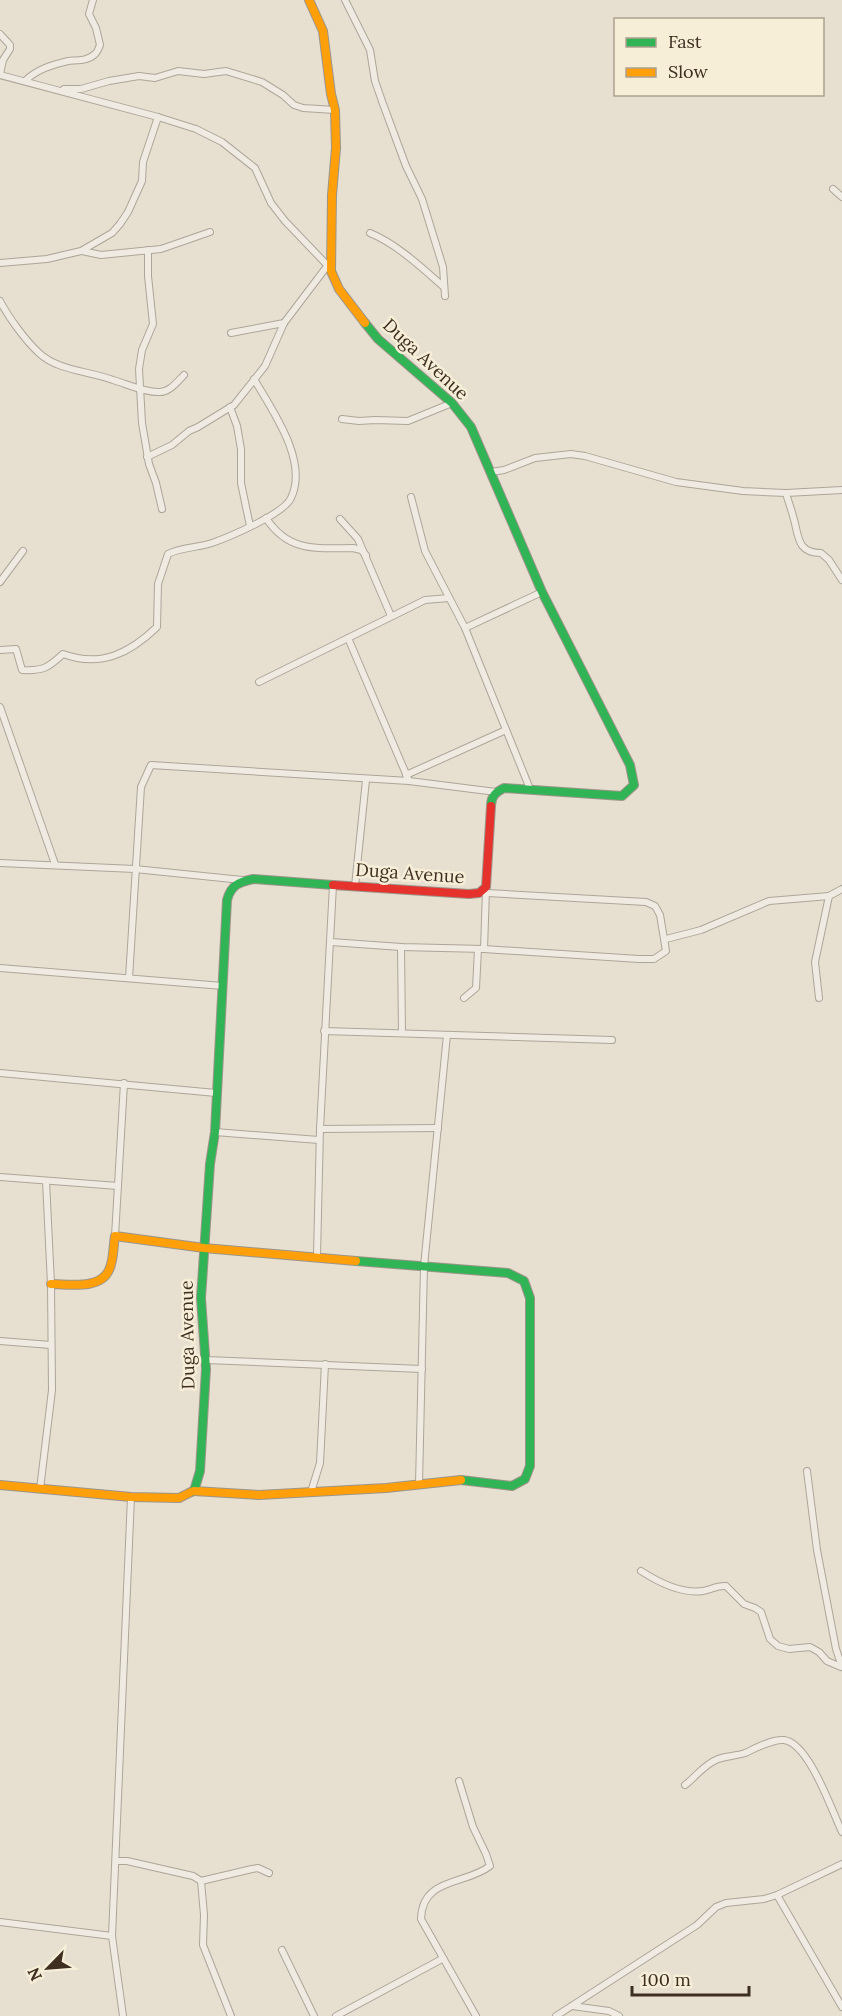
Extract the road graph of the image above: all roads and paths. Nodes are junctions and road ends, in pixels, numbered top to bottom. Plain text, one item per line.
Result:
1 (93, 0) edge
2 (309, 0) edge
3 (345, 0) edge
4 (0, 34) edge
5 (0, 75) edge
6 (25, 81) junction
7 (55, 90) junction
8 (335, 110) junction
9 (159, 117) junction
10 (833, 189) dead end
11 (842, 197) edge
12 (210, 232) dead end
13 (370, 233) dead end
14 (148, 250) junction
15 (81, 251) junction
16 (0, 263) edge
17 (330, 268) junction
18 (444, 287) junction
19 (445, 296) dead end
20 (0, 301) edge
21 (284, 323) junction
22 (231, 333) dead end
23 (184, 375) dead end
24 (254, 379) junction
25 (140, 388) junction
26 (452, 403) junction
27 (230, 407) junction
28 (342, 419) dead end
29 (147, 457) junction
30 (490, 472) junction
31 (842, 490) edge
32 (786, 493) junction
33 (411, 497) dead end
34 (162, 508) dead end
35 (266, 518) junction
36 (340, 519) dead end
37 (250, 526) junction
38 (24, 551) dead end
39 (366, 555) junction
40 (842, 580) edge
41 (0, 582) edge
42 (542, 592) junction
43 (449, 598) junction
44 (391, 616) junction
45 (465, 628) junction
46 (348, 638) junction
47 (0, 650) edge
48 (259, 682) dead end
49 (0, 707) edge
50 (506, 730) junction
51 (407, 778) junction
52 (366, 780) junction
53 (530, 789) junction
54 (496, 792) junction
55 (0, 863) edge
56 (55, 864) junction
57 (135, 869) junction
58 (242, 880) junction
59 (333, 885) junction
60 (356, 886) junction
61 (842, 889) edge
62 (486, 890) junction
63 (829, 896) junction
64 (666, 939) junction
65 (331, 942) junction
66 (401, 947) junction
67 (481, 949) junction
68 (0, 968) edge
69 (129, 978) junction
70 (223, 986) junction
71 (465, 998) dead end
72 (819, 998) dead end
73 (324, 1031) junction
74 (402, 1033) junction
75 (447, 1035) junction
76 (612, 1040) dead end
77 (0, 1073) edge
78 (124, 1083) junction
79 (216, 1093) junction
80 (438, 1128) junction
81 (320, 1129) junction
82 (215, 1132) junction
83 (320, 1140) junction
84 (0, 1177) edge
85 (46, 1181) junction
86 (118, 1186) junction
87 (115, 1236) junction
88 (204, 1248) junction
89 (317, 1256) junction
90 (424, 1266) junction
91 (51, 1284) junction
92 (0, 1341) edge
93 (51, 1345) junction
94 (206, 1360) junction
95 (325, 1364) junction
96 (422, 1369) junction
97 (807, 1472) dead end
98 (419, 1484) junction
99 (0, 1485) edge
100 (40, 1489) junction
101 (194, 1491) junction
102 (311, 1492) junction
103 (131, 1497) junction
104 (641, 1571) dead end
105 (842, 1667) edge
106 (459, 1781) dead end
107 (685, 1785) dead end
108 (842, 1832) edge
109 (117, 1861) junction
110 (842, 1864) edge
111 (268, 1873) dead end
112 (201, 1881) junction
113 (777, 1895) junction
114 (0, 1922) edge
115 (112, 1936) junction
116 (282, 1950) dead end
117 (442, 1959) junction
118 (572, 2006) junction
119 (842, 2007) edge
120 (123, 2016) edge
121 (231, 2016) edge
122 (314, 2016) edge
123 (336, 2016) edge
124 (476, 2016) edge
125 (556, 2016) edge
126 (619, 2016) edge

1 - 6 street
2 - 8 street, Duga Avenue
3 - 18 street
4 - 5 street
5 - 6 street
6 - 7 street
7 - 8 street
7 - 9 street
8 - 17 street, Duga Avenue
9 - 15 street
9 - 17 street
10 - 11 street
12 - 14 street
13 - 18 street
14 - 15 street
14 - 25 street
15 - 16 street
17 - 21 street
17 - 26 street, Duga Avenue
18 - 19 street
20 - 25 street
21 - 22 street
21 - 24 street
23 - 25 street
24 - 27 street
24 - 35 street
25 - 29 street
26 - 28 street
26 - 30 street, Duga Avenue
27 - 29 street
27 - 37 street
29 - 34 street
30 - 32 street
30 - 42 street, Duga Avenue
31 - 32 street
32 - 40 street
33 - 43 street
35 - 37 street
35 - 39 street
36 - 39 street
37 - 47 street
38 - 41 street
39 - 44 street
42 - 45 street
42 - 53 street, Duga Avenue
43 - 44 street
43 - 45 street
44 - 46 street
45 - 50 street
46 - 48 street
46 - 51 street
49 - 56 street
50 - 51 street
50 - 53 street
51 - 52 street
51 - 54 street
52 - 57 street
52 - 60 street
53 - 54 street, Duga Avenue
54 - 62 street, Duga Avenue
55 - 56 street
56 - 57 street
57 - 58 street
57 - 69 street
58 - 59 street, Duga Avenue
58 - 70 street, Duga Avenue
59 - 60 street, Duga Avenue
59 - 65 street
60 - 62 street, Duga Avenue
61 - 63 street
62 - 64 street
62 - 67 street
63 - 64 street
63 - 72 street
64 - 67 street
65 - 66 street
65 - 73 street
66 - 67 street
66 - 74 street
67 - 71 street
68 - 69 street
69 - 70 street
70 - 79 street, Duga Avenue
73 - 74 street
73 - 81 street
74 - 75 street
75 - 76 street
75 - 80 street
77 - 78 street
78 - 79 street
78 - 86 street
79 - 82 street, Duga Avenue
80 - 81 street
80 - 90 street
81 - 83 street
82 - 83 street
82 - 88 street, Duga Avenue
83 - 89 street
84 - 85 street
85 - 86 street
85 - 91 street
86 - 87 street
87 - 88 street
87 - 91 street
88 - 89 street
88 - 94 street, Duga Avenue
89 - 90 street
90 - 96 street
90 - 98 street
91 - 93 street
92 - 93 street
93 - 100 street
94 - 95 street
94 - 101 street, Duga Avenue
95 - 96 street
95 - 102 street
96 - 98 street
97 - 105 street
98 - 102 street
99 - 100 street
100 - 103 street
101 - 102 street
101 - 103 street
103 - 109 street
104 - 105 street
106 - 117 street
107 - 108 street
109 - 112 street
109 - 115 street
110 - 113 street
111 - 112 street
112 - 121 street
113 - 118 street
113 - 119 street
114 - 115 street
115 - 120 street
116 - 122 street
117 - 123 street
117 - 124 street
118 - 125 street
118 - 126 street

